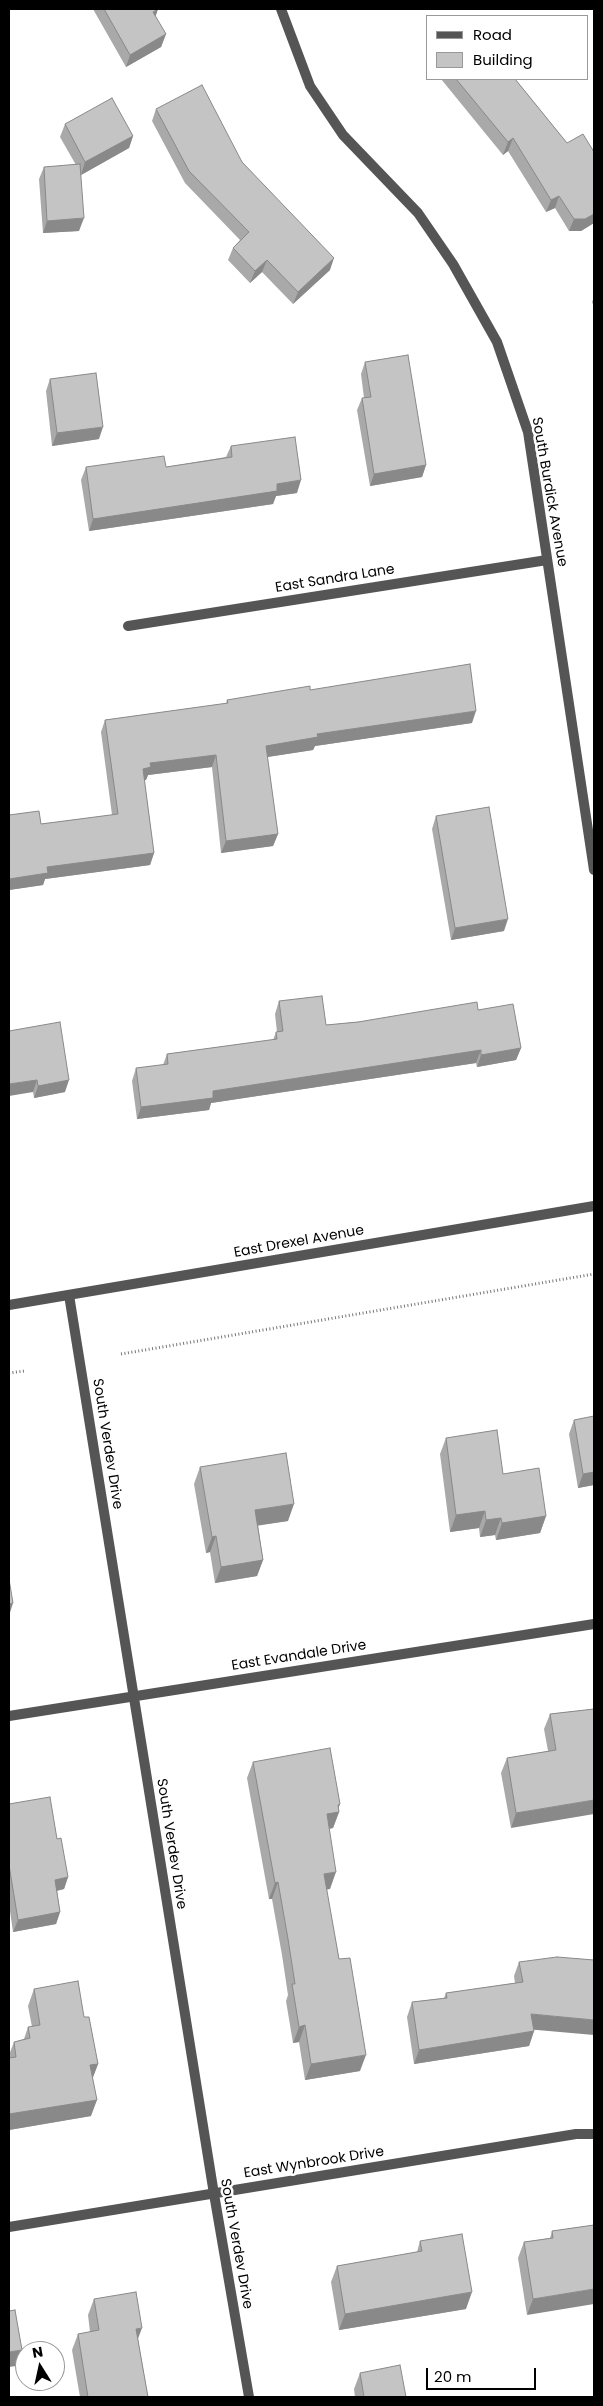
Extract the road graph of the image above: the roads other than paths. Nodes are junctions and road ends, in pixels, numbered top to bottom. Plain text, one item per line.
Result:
1 (281, 9) edge
2 (547, 560) junction
3 (128, 626) dead end
4 (594, 870) edge
5 (594, 1206) edge
6 (69, 1295) junction
7 (9, 1305) edge
8 (594, 1624) edge
9 (134, 1697) junction
10 (9, 1716) edge
11 (594, 2134) edge
12 (214, 2194) junction
13 (9, 2227) edge
14 (249, 2397) edge

1 - 2 street, South Burdick Avenue
2 - 3 street, East Sandra Lane
2 - 4 street, South Burdick Avenue
5 - 6 street, East Drexel Avenue
6 - 7 street, East Drexel Avenue
6 - 9 street, South Verdev Drive
8 - 9 street, East Evandale Drive
9 - 10 street, East Evandale Drive
9 - 12 street, South Verdev Drive
11 - 12 street, East Wynbrook Drive
12 - 13 street, East Wynbrook Drive
12 - 14 street, South Verdev Drive

